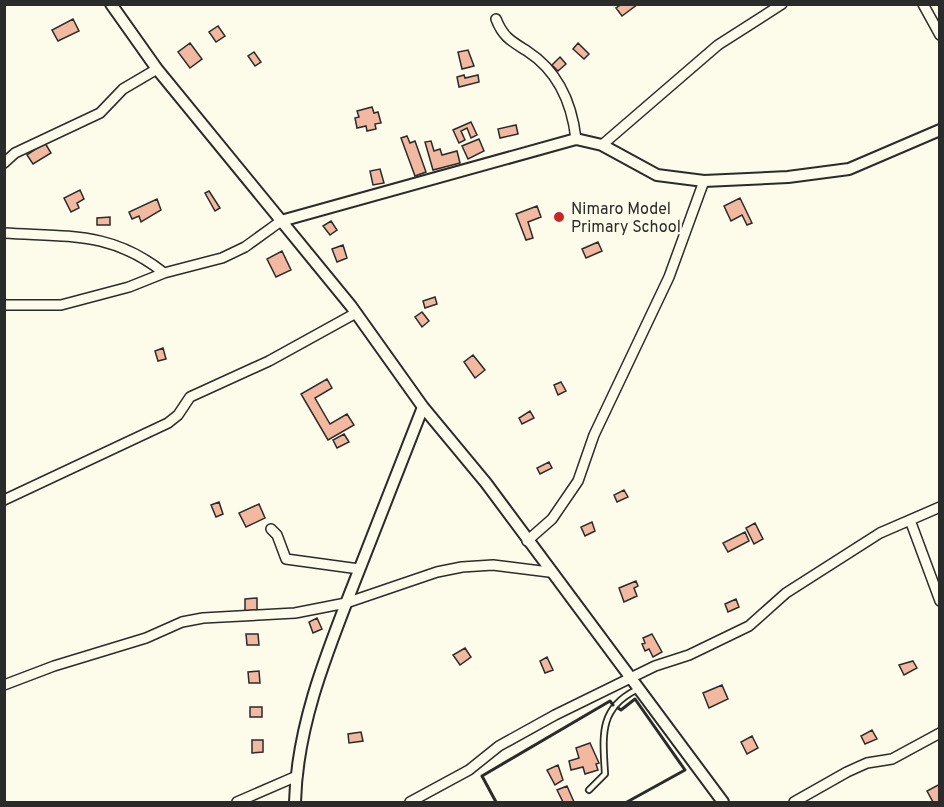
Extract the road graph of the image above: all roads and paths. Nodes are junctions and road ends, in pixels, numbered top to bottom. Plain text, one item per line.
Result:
1 (111, 4) edge
2 (782, 4) edge
3 (923, 4) edge
4 (496, 19) dead end
5 (939, 35) edge
6 (158, 69) junction
7 (939, 130) edge
8 (576, 139) junction
9 (603, 146) junction
10 (4, 164) edge
11 (704, 181) junction
12 (281, 222) junction
13 (4, 233) edge
14 (164, 273) junction
15 (4, 305) edge
16 (356, 313) junction
17 (423, 407) junction
18 (4, 500) edge
19 (939, 507) edge
20 (910, 520) junction
21 (271, 529) dead end
22 (527, 541) junction
23 (359, 569) junction
24 (549, 572) junction
25 (939, 601) edge
26 (346, 603) junction
27 (630, 678) junction
28 (4, 685) edge
29 (636, 690) junction
30 (939, 733) edge
31 (297, 776) junction
32 (589, 790) dead end
33 (237, 802) edge
34 (296, 802) edge
35 (411, 802) edge
36 (723, 802) edge
37 (794, 802) edge

1 - 6 street
2 - 9 street
3 - 5 street
4 - 8 street
6 - 10 street
6 - 12 street
7 - 11 street
8 - 9 street
8 - 12 street
9 - 11 street
11 - 22 street
12 - 14 street
12 - 16 street
13 - 14 street
14 - 15 street
16 - 17 street
16 - 18 street
17 - 22 street
17 - 23 street
19 - 20 street
20 - 25 street
20 - 27 street
21 - 23 street
22 - 24 street
23 - 26 street
24 - 26 street
24 - 27 street
26 - 28 street
26 - 31 street
27 - 29 street
27 - 35 street
29 - 32 lane
29 - 36 street
30 - 37 street
31 - 33 street
31 - 34 street

